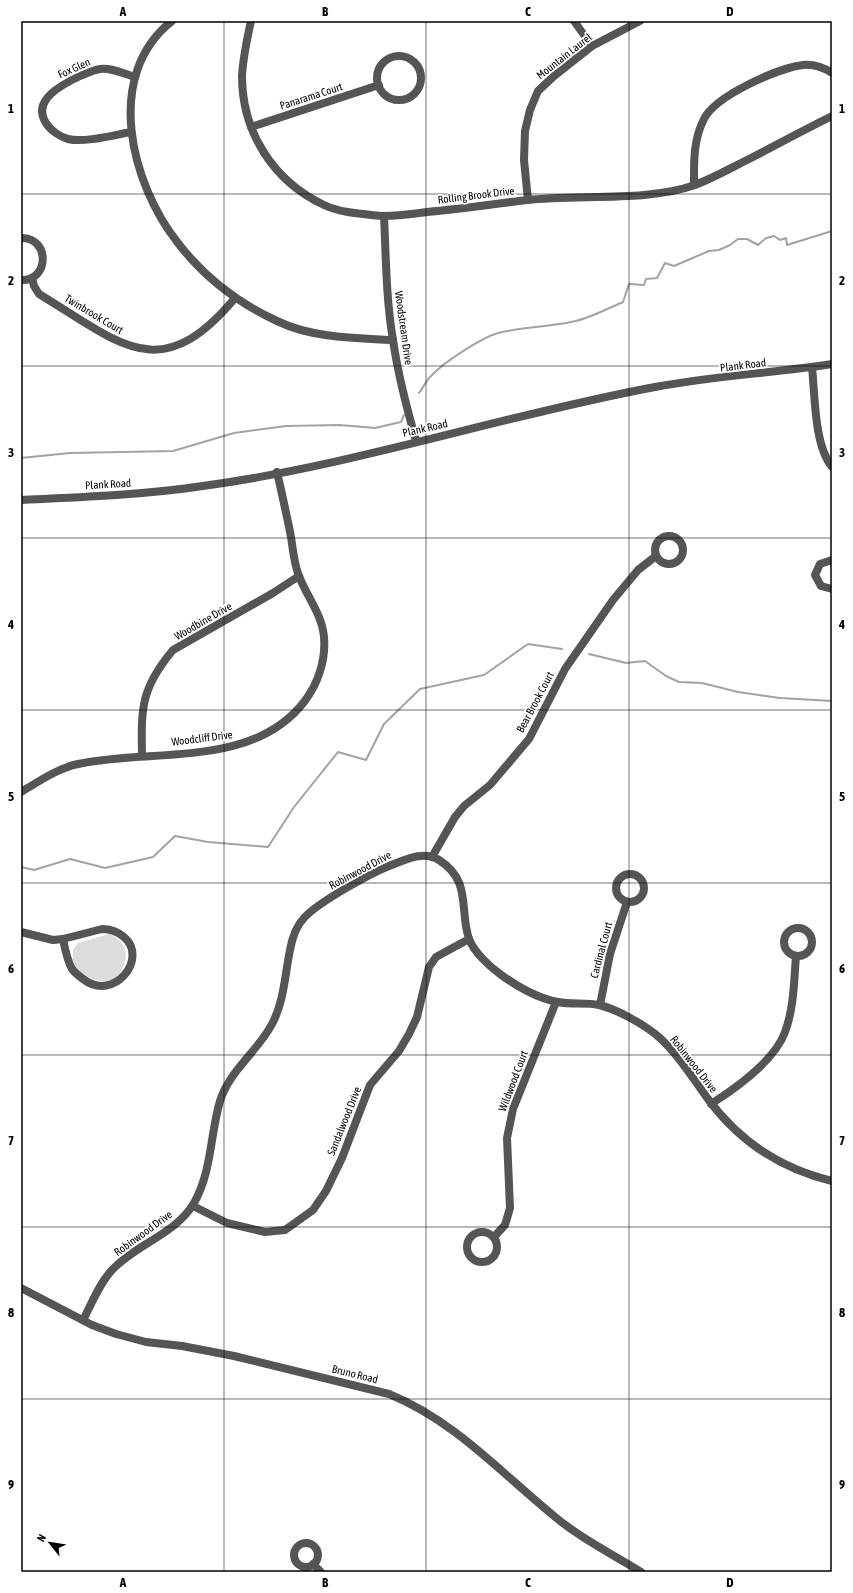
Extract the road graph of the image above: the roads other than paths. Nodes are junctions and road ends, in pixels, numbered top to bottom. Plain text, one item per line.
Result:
1 (172, 21) edge
2 (251, 21) edge
3 (574, 21) edge
4 (640, 21) edge
5 (592, 46) junction
6 (832, 73) edge
7 (135, 77) junction
8 (379, 85) junction
9 (832, 116) edge
10 (251, 127) junction
11 (131, 132) junction
12 (694, 185) junction
13 (528, 200) junction
14 (384, 216) junction
15 (21, 238) edge
16 (32, 278) junction
17 (21, 280) edge
18 (234, 298) junction
19 (393, 340) junction
20 (832, 364) edge
21 (812, 367) junction
22 (416, 441) junction
23 (832, 467) edge
24 (277, 472) junction
25 (21, 500) edge
26 (656, 556) dead end
27 (832, 560) edge
28 (299, 576) junction
29 (832, 589) edge
30 (142, 755) junction
31 (21, 792) edge
32 (432, 857) junction
33 (627, 902) dead end
34 (21, 932) edge
35 (63, 939) junction
36 (469, 939) junction
37 (796, 956) dead end
38 (556, 1002) junction
39 (600, 1005) junction
40 (711, 1104) junction
41 (832, 1181) edge
42 (193, 1206) junction
43 (494, 1237) dead end
44 (21, 1288) edge
45 (83, 1320) junction
46 (313, 1564) dead end
47 (321, 1572) edge
48 (641, 1572) edge

1 - 7 street
2 - 10 street, Rolling Brook Drive
3 - 5 street
4 - 5 street, Mountain Laurel
5 - 13 street, Mountain Laurel
6 - 12 street
7 - 11 street
7 - 11 street, Fox Glen
8 - 8 street
8 - 10 street, Panarama Court
9 - 12 street, Rolling Brook Drive
10 - 14 street, Rolling Brook Drive
11 - 18 street
12 - 13 street, Rolling Brook Drive
13 - 14 street, Rolling Brook Drive
14 - 19 street, Woodstream Drive
15 - 16 street
16 - 17 street
16 - 18 street, Twinbrook Court
18 - 19 street
19 - 22 street, Woodstream Drive
20 - 21 street, Plank Road
21 - 22 street, Plank Road
21 - 23 street
22 - 24 street, Plank Road
24 - 25 street, Plank Road
24 - 28 street, Woodcliff Drive
26 - 32 street, Bear Brook Court
27 - 29 street
28 - 30 street, Woodbine Drive
28 - 30 street, Woodcliff Drive
30 - 31 street, Woodcliff Drive
32 - 36 street, Robinwood Drive
32 - 42 street, Robinwood Drive
33 - 39 street, Cardinal Court
34 - 35 street
35 - 35 street
36 - 38 street, Robinwood Drive
36 - 42 street, Sandalwood Drive
37 - 40 street
38 - 39 street, Robinwood Drive
38 - 43 street, Wildwood Court
39 - 40 street, Robinwood Drive
40 - 41 street, Robinwood Drive
42 - 45 street, Robinwood Drive
44 - 45 street, Bruno Road
45 - 48 street, Bruno Road
46 - 47 street

